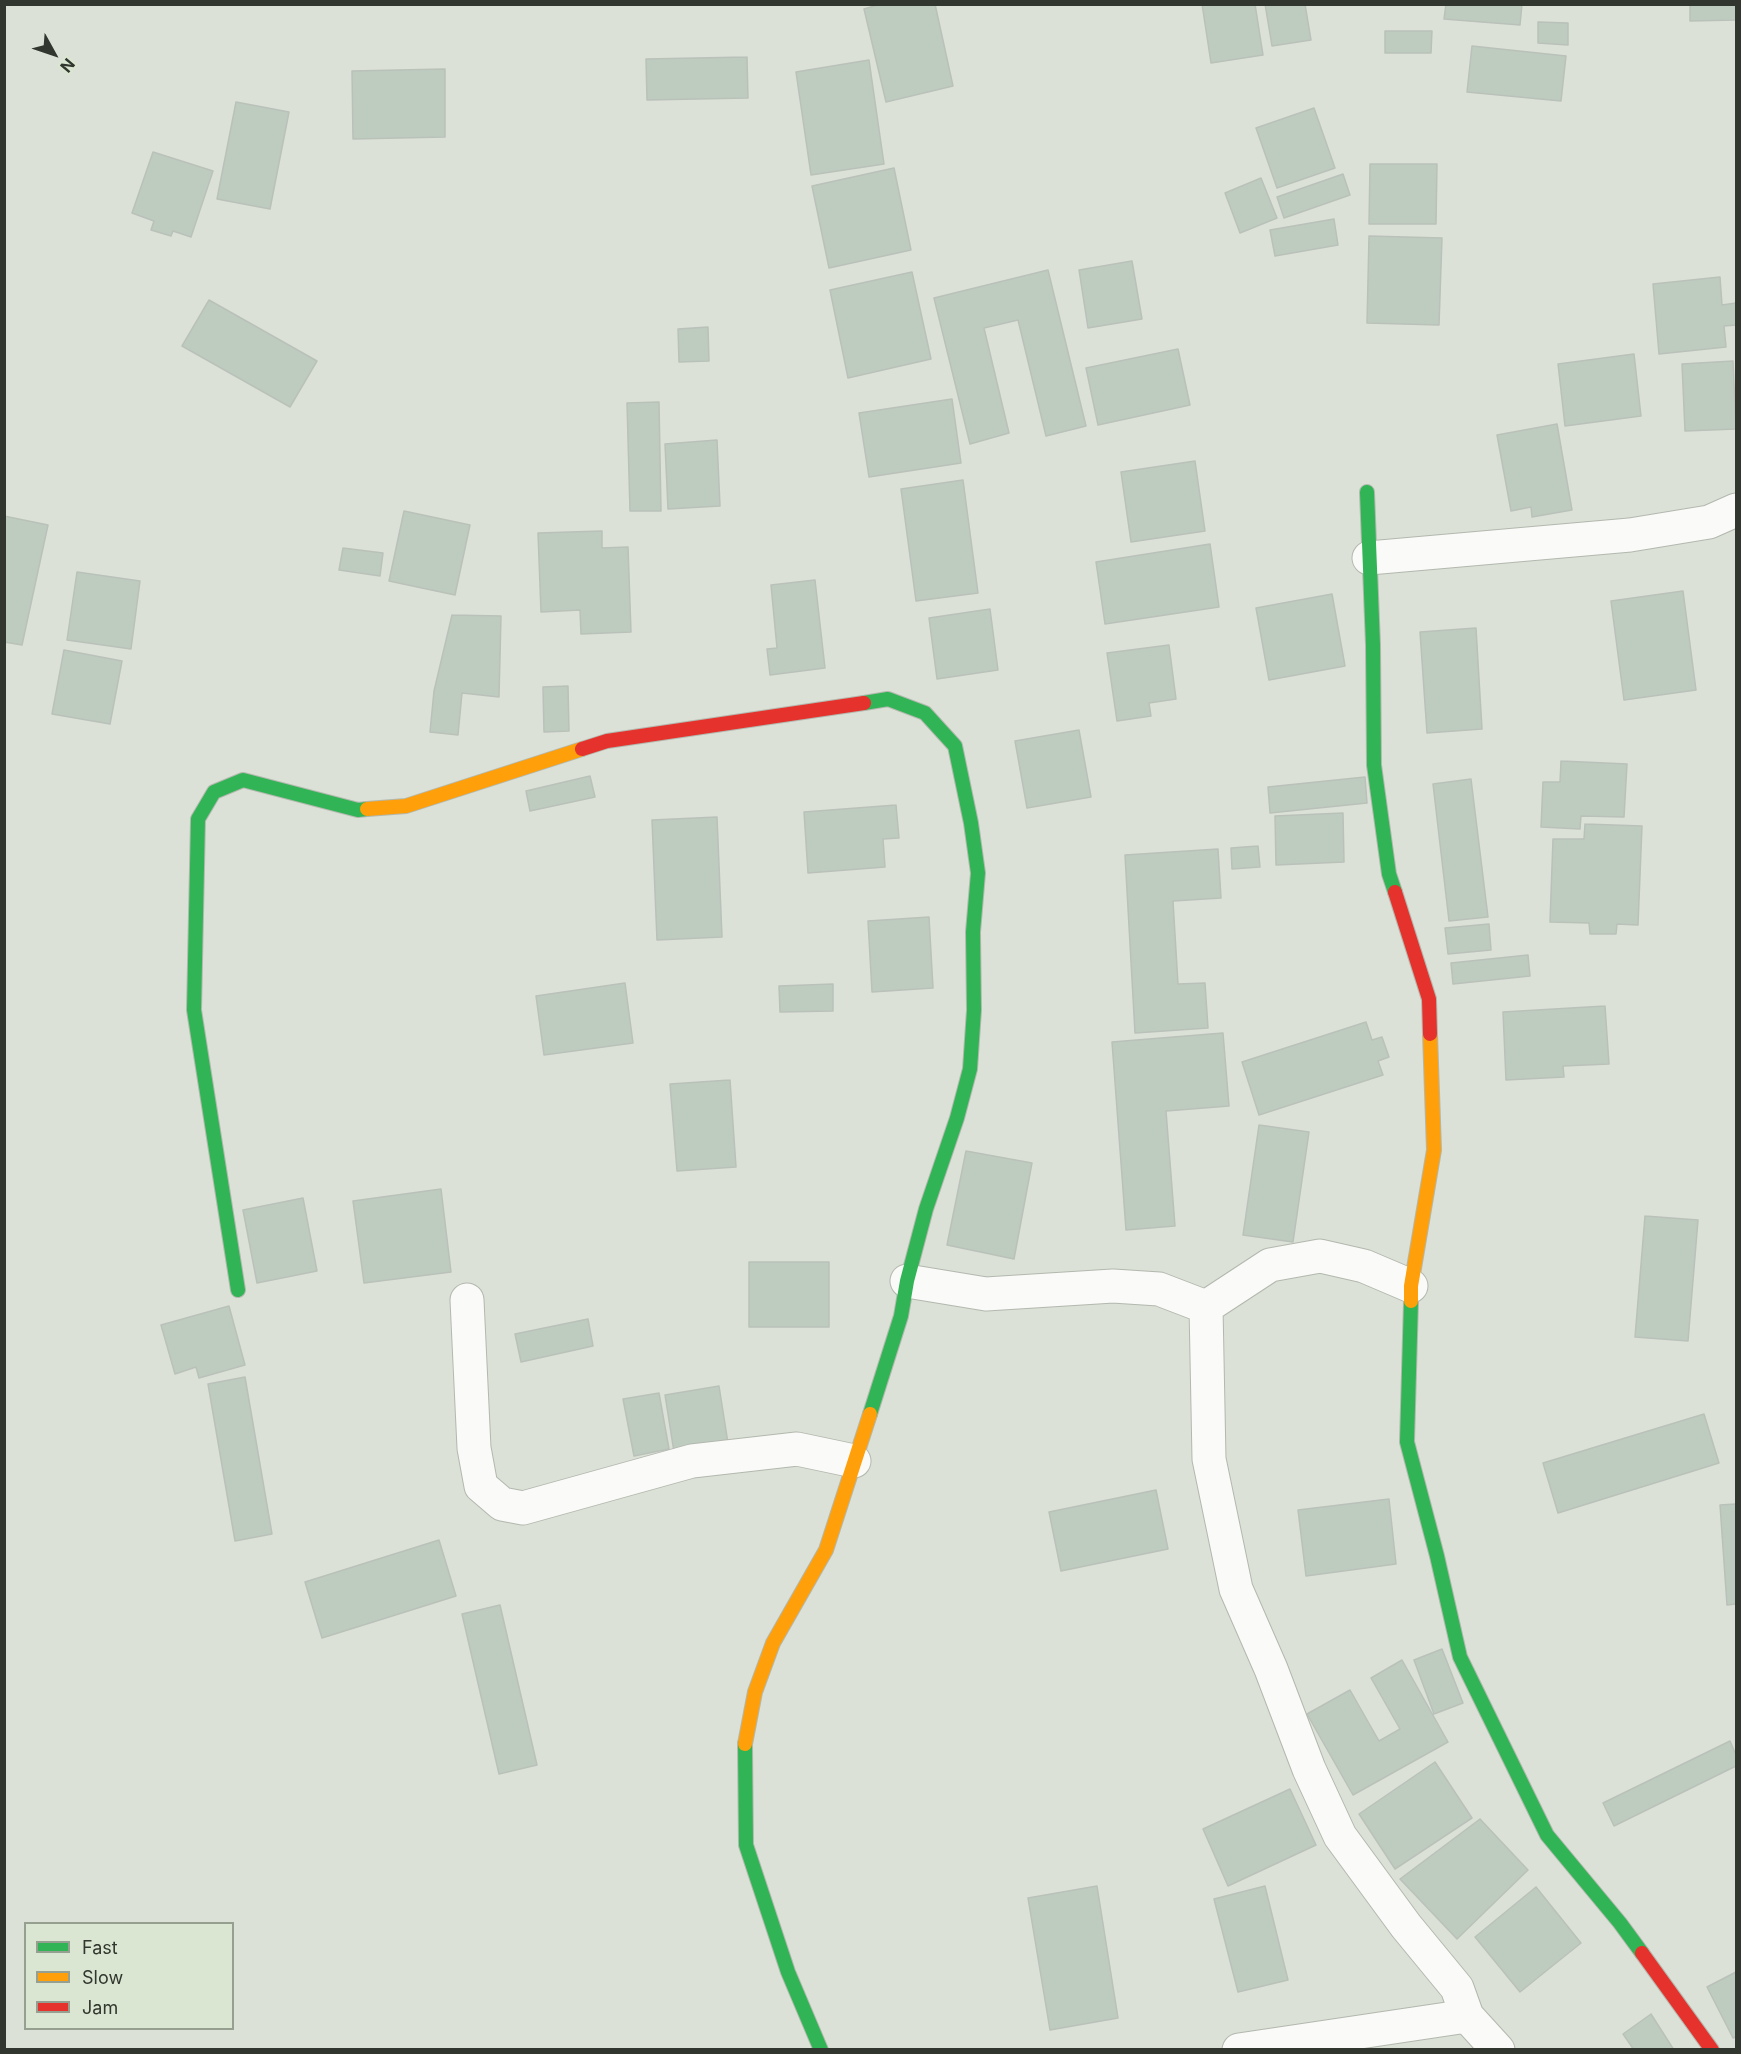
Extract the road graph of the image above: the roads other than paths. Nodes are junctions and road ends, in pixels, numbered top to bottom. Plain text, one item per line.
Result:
1 (1367, 492) dead end
2 (1737, 510) edge
3 (1369, 558) junction
4 (907, 1281) junction
5 (1411, 1286) junction
6 (238, 1290) dead end
7 (467, 1300) dead end
8 (1206, 1307) junction
9 (854, 1461) junction
10 (1467, 2016) junction
11 (821, 2049) edge
12 (1239, 2049) edge
13 (1498, 2049) edge
14 (1713, 2049) edge

1 - 3 street
2 - 3 street
3 - 5 street
4 - 6 street
4 - 8 street
4 - 9 street
5 - 8 street
5 - 14 street
7 - 9 street
8 - 10 street
9 - 11 street
10 - 12 street
10 - 13 street

